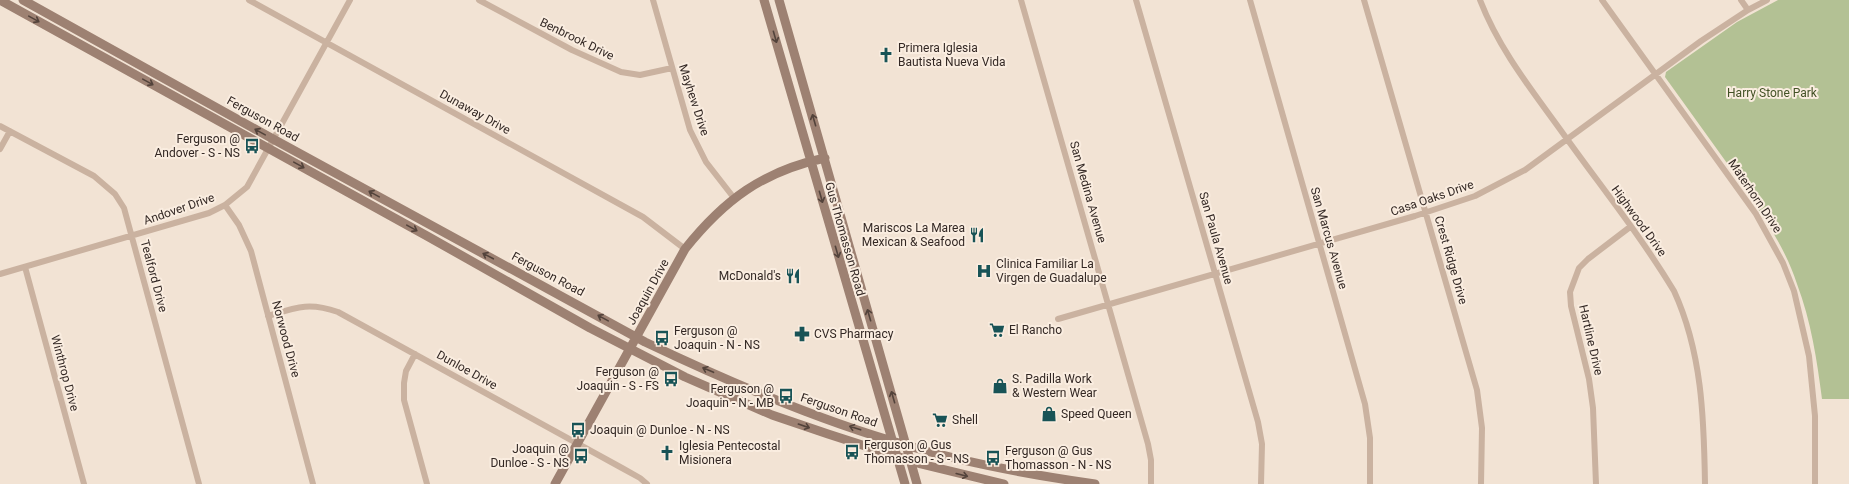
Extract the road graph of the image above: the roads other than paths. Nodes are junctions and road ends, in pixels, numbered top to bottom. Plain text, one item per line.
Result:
1 (0, 0) edge
2 (23, 0) edge
3 (249, 0) edge
4 (350, 0) edge
5 (479, 0) edge
6 (653, 0) edge
7 (764, 0) edge
8 (779, 0) edge
9 (1021, 0) edge
10 (1136, 0) edge
11 (1250, 0) edge
12 (1364, 0) edge
13 (1480, 0) edge
14 (1602, 0) edge
15 (1741, 0) edge
16 (1767, 0) edge
17 (1748, 10) junction
18 (327, 43) junction
19 (107, 46) junction
20 (102, 56) junction
21 (672, 68) junction
22 (1655, 74) junction
23 (0, 126) edge
24 (10, 131) junction
25 (1567, 138) junction
26 (273, 139) junction
27 (268, 148) junction
28 (0, 149) edge
29 (825, 158) junction
30 (810, 161) junction
31 (734, 198) junction
32 (225, 205) junction
33 (1426, 213) junction
34 (433, 226) junction
35 (1630, 227) junction
36 (132, 236) junction
37 (427, 236) junction
38 (1319, 244) junction
39 (685, 249) junction
40 (25, 267) junction
41 (856, 267) junction
42 (842, 270) junction
43 (0, 274) edge
44 (1214, 274) junction
45 (1108, 305) junction
46 (268, 316) junction
47 (1058, 319) dead end
48 (637, 337) junction
49 (630, 349) junction
50 (415, 354) junction
51 (866, 355) junction
52 (882, 360) junction
53 (892, 441) junction
54 (578, 444) junction
55 (906, 446) junction
56 (897, 456) junction
57 (910, 461) junction
58 (84, 484) edge
59 (199, 484) edge
60 (313, 484) edge
61 (427, 484) edge
62 (555, 484) edge
63 (647, 484) edge
64 (905, 484) edge
65 (917, 484) edge
66 (1004, 484) edge
67 (1095, 484) edge
68 (1151, 484) edge
69 (1260, 484) edge
70 (1370, 484) edge
71 (1481, 484) edge
72 (1596, 484) edge
73 (1705, 484) edge
74 (1815, 484) edge

1 -> 20 main road, Ferguson Road
2 - 19 main road, Ferguson Road
3 - 18 street, Dunaway Drive
4 - 18 street, Andover Drive
5 - 21 street, Benbrook Drive
6 - 21 street, Mayhew Drive
7 -> 30 main road, Gus Thomasson Road
29 -> 8 main road, Gus Thomasson Road
9 - 45 street, San Medina Avenue
10 - 44 street, San Paula Avenue
11 - 38 street, San Marcus Avenue
12 - 33 street, Crest Ridge Drive
13 - 25 street, Highwood Drive
14 - 22 street, Materhorn Drive
15 - 17 street
16 - 17 street, Casa Oaks Drive
17 - 22 street, Casa Oaks Drive
18 - 26 street, Andover Drive
18 - 39 street, Dunaway Drive
19 - 20 main road
26 -> 19 main road, Ferguson Road
20 -> 27 main road, Ferguson Road
21 - 31 street, Mayhew Drive
22 - 25 street, Casa Oaks Drive
22 - 74 street, Materhorn Drive
23 - 24 street, Tealford Drive
24 - 28 street
24 - 36 street, Tealford Drive
25 - 33 street, Casa Oaks Drive
25 - 35 street, Highwood Drive
26 - 27 street, Andover Drive
34 -> 26 main road, Ferguson Road
27 - 32 street, Andover Drive
27 -> 37 main road, Ferguson Road
29 - 30 main road, Joaquin Drive
29 - 41 main road, Gus Thomasson Road
30 - 31 main road, Joaquin Drive
30 -> 42 main road, Gus Thomasson Road
31 - 39 main road, Joaquin Drive
32 - 36 street, Andover Drive
32 - 46 street, Norwood Drive
33 - 38 street, Casa Oaks Drive
33 - 71 street, Crest Ridge Drive
34 - 37 main road
48 -> 34 main road, Ferguson Road
35 - 72 street, Hartline Drive
35 - 73 street, Highwood Drive
36 - 40 street, Andover Drive
36 - 59 street, Tealford Drive
37 - 49 main road, Ferguson Road
38 - 44 street, Casa Oaks Drive
38 - 70 street, San Marcus Avenue
39 - 48 main road, Joaquin Drive
40 - 43 street, Andover Drive
40 - 58 street, Winthrop Drive
41 - 42 main road
52 -> 41 main road, Gus Thomasson Road
42 - 51 main road, Gus Thomasson Road
44 - 45 street, Casa Oaks Drive
44 - 69 street, San Paula Avenue
45 - 47 street, Casa Oaks Drive
45 - 68 street, San Medina Avenue
46 - 50 street, Dunloe Drive
46 - 60 street, Norwood Drive
48 - 49 main road, Joaquin Drive
53 -> 48 main road, Ferguson Road
49 - 54 main road, Joaquin Drive
49 -> 56 main road, Ferguson Road
50 - 54 street, Dunloe Drive
50 - 61 street
51 - 52 main road
51 - 53 main road, Gus Thomasson Road
55 -> 52 main road, Gus Thomasson Road
53 - 55 main road, Ferguson Road
53 - 56 main road, Gus Thomasson Road
54 - 62 main road, Joaquin Drive
54 - 63 street, Dunloe Drive
55 - 57 main road, Gus Thomasson Road
55 - 67 main road, Ferguson Road
56 - 57 main road, Ferguson Road
56 - 64 main road, Gus Thomasson Road
57 - 65 main road, Gus Thomasson Road
57 -> 66 main road, Ferguson Road

